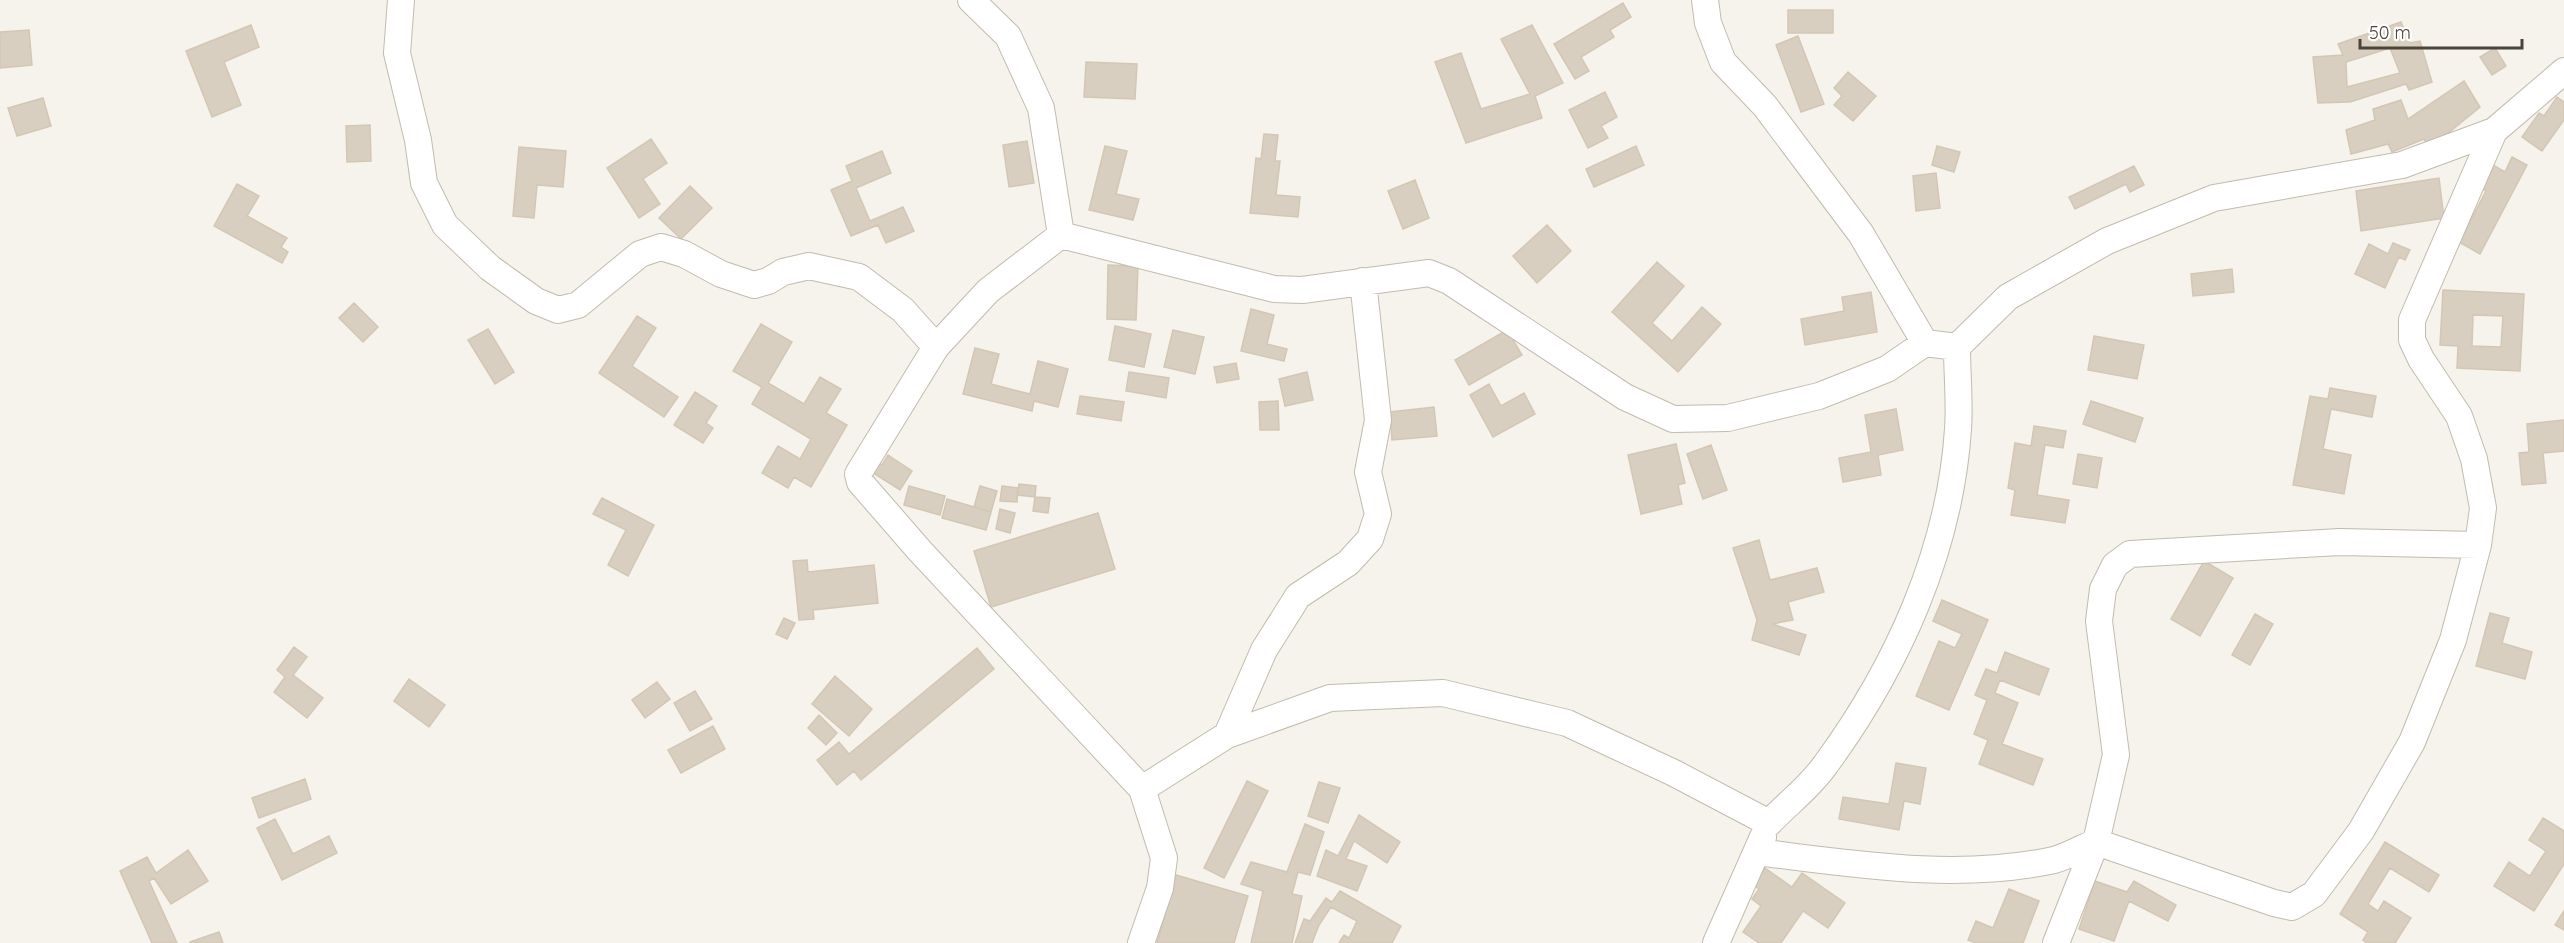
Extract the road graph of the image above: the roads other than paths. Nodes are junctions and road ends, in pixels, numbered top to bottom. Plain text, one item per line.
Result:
1 (401, 0) edge
2 (971, 0) edge
3 (1705, 0) edge
4 (2564, 71) edge
5 (2494, 132) junction
6 (1061, 235) junction
7 (1363, 281) junction
8 (1924, 343) junction
9 (936, 347) junction
10 (1957, 347) junction
11 (2478, 545) junction
12 (1227, 735) junction
13 (1142, 789) junction
14 (1769, 823) junction
15 (2096, 842) junction
16 (1757, 852) junction
17 (1141, 943) edge
18 (1716, 943) edge
19 (2056, 943) edge

1 - 9 street
2 - 6 street
3 - 8 street
4 - 5 street
5 - 10 street
5 - 11 street
6 - 7 street
6 - 9 street
7 - 8 street
7 - 12 street
8 - 10 street
9 - 13 street
10 - 14 street
11 - 15 street
11 - 15 street
12 - 13 street
12 - 14 street
13 - 17 street
14 - 16 street
15 - 16 street
15 - 19 street
16 - 18 street

